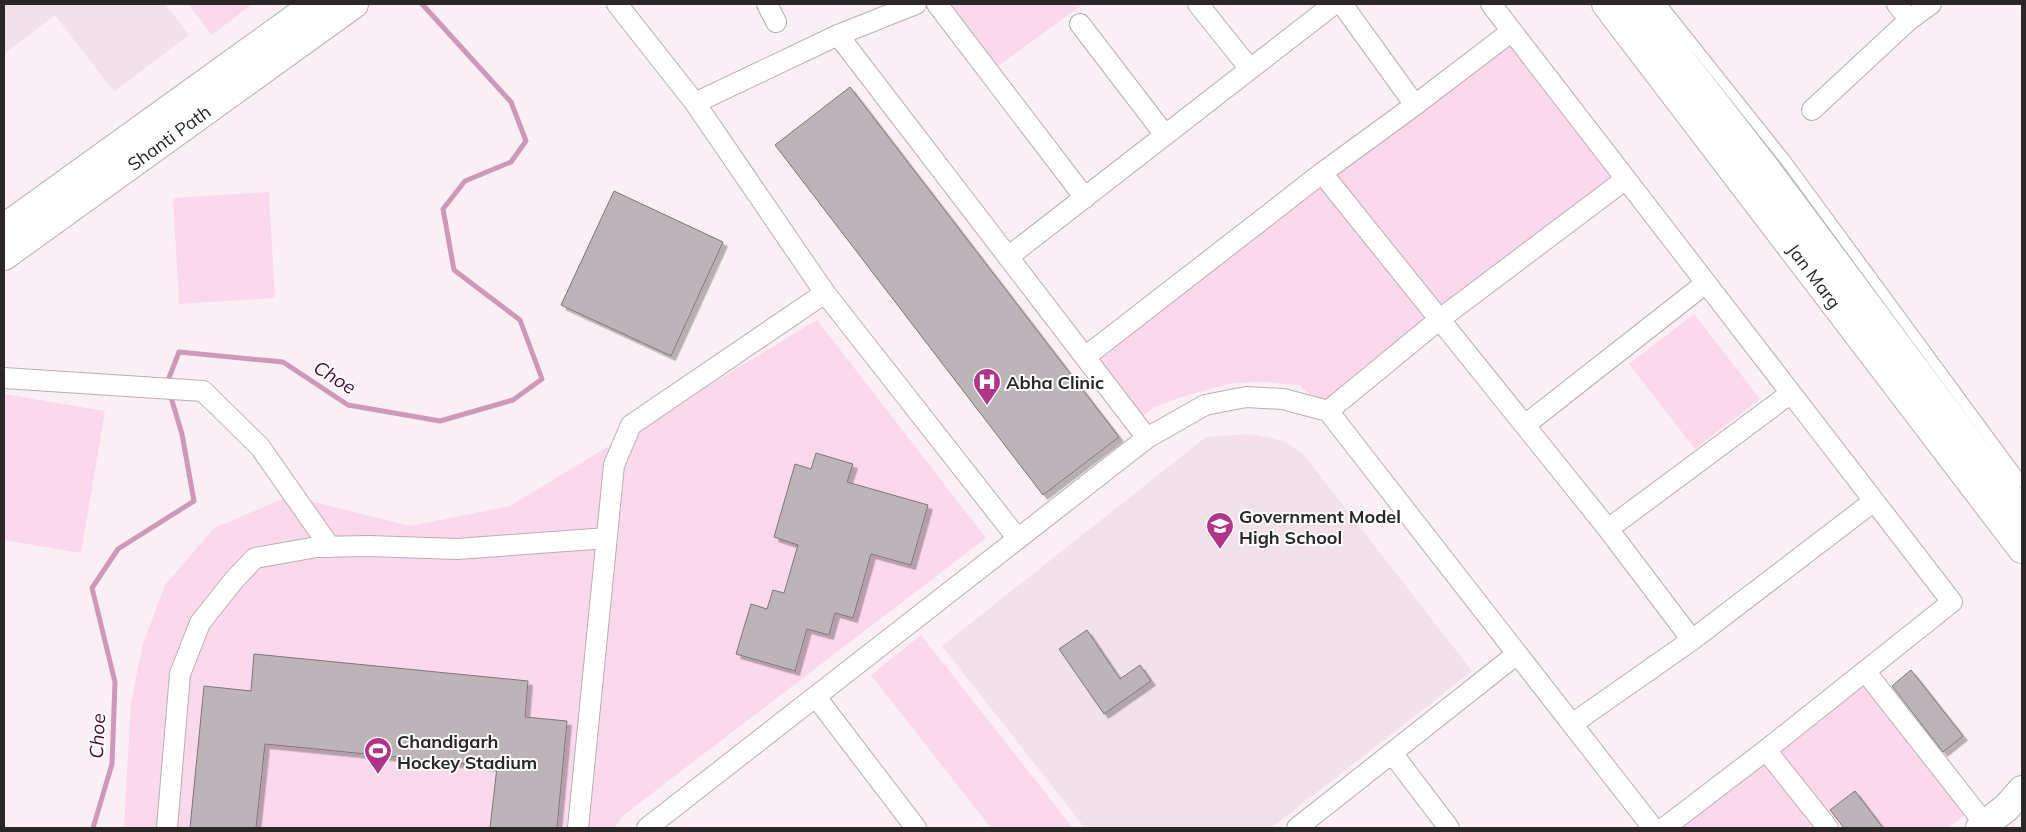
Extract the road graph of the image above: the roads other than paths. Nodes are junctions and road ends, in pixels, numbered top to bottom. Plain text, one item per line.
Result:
1 (617, 4) edge
2 (767, 4) edge
3 (916, 4) edge
4 (937, 4) edge
5 (1198, 4) edge
6 (1334, 4) edge
7 (1342, 4) edge
8 (1491, 4) edge
9 (1606, 4) edge
10 (1638, 4) edge
11 (1661, 4) edge
12 (1897, 4) edge
13 (1931, 4) edge
14 (334, 8) edge
15 (1909, 20) junction
16 (776, 22) dead end
17 (1080, 24) dead end
18 (1512, 31) junction
19 (838, 35) junction
20 (1250, 68) junction
21 (695, 103) junction
22 (1415, 105) junction
23 (1812, 110) dead end
24 (1165, 135) junction
25 (1322, 172) junction
26 (1626, 179) junction
27 (1085, 198) junction
28 (4, 228) edge
29 (4, 256) edge
30 (1008, 257) junction
31 (1706, 283) junction
32 (825, 293) junction
33 (1440, 319) junction
34 (1085, 357) junction
35 (4, 378) edge
36 (1791, 393) junction
37 (1328, 411) junction
38 (1525, 425) junction
39 (1147, 438) junction
40 (2022, 482) edge
41 (1874, 501) junction
42 (2022, 513) edge
43 (1608, 529) junction
44 (607, 538) junction
45 (1018, 539) junction
46 (330, 547) junction
47 (2022, 549) edge
48 (1692, 640) junction
49 (1517, 654) junction
50 (1864, 671) junction
51 (816, 697) junction
52 (1572, 724) junction
53 (1766, 750) junction
54 (1392, 753) junction
55 (2003, 810) edge
56 (913, 827) edge
57 (167, 828) edge
58 (578, 828) edge
59 (647, 828) edge
60 (1297, 828) edge
61 (1449, 828) edge
62 (1653, 828) edge
63 (1664, 828) edge
64 (1828, 828) edge

1 - 21 street
2 - 16 street
3 - 19 street
4 - 27 street
5 - 20 street
6 - 20 street
7 - 22 street
8 - 18 street
9 - 47 main road, Jan Marg
10 - 42 main road, Jan Marg
11 - 40 lane
12 - 15 street
13 - 15 street
14 - 28 main road, Shanti Path
14 - 29 main road, Shanti Path
15 - 23 street
17 - 24 street
18 - 22 street
18 - 26 street
19 - 21 street
19 - 30 street
20 - 24 street
21 - 32 street
22 - 25 street
24 - 27 street
25 - 33 street
25 - 34 street
26 - 31 street
26 - 33 street
27 - 30 street
30 - 34 street
31 - 36 street
31 - 38 street
32 - 44 street
32 - 45 street
33 - 37 street
33 - 38 street
34 - 39 street
35 - 46 street
36 - 41 street
36 - 43 street
37 - 39 street
37 - 49 street
38 - 43 street
39 - 45 street
41 - 48 street
41 - 50 street
43 - 48 street
44 - 46 street
44 - 58 street
45 - 51 street
46 - 57 street
48 - 52 street
49 - 52 street
49 - 54 street
50 - 53 street
50 - 55 street
51 - 56 street
51 - 59 street
52 - 62 street
53 - 63 street
53 - 64 street
54 - 60 street
54 - 61 street

